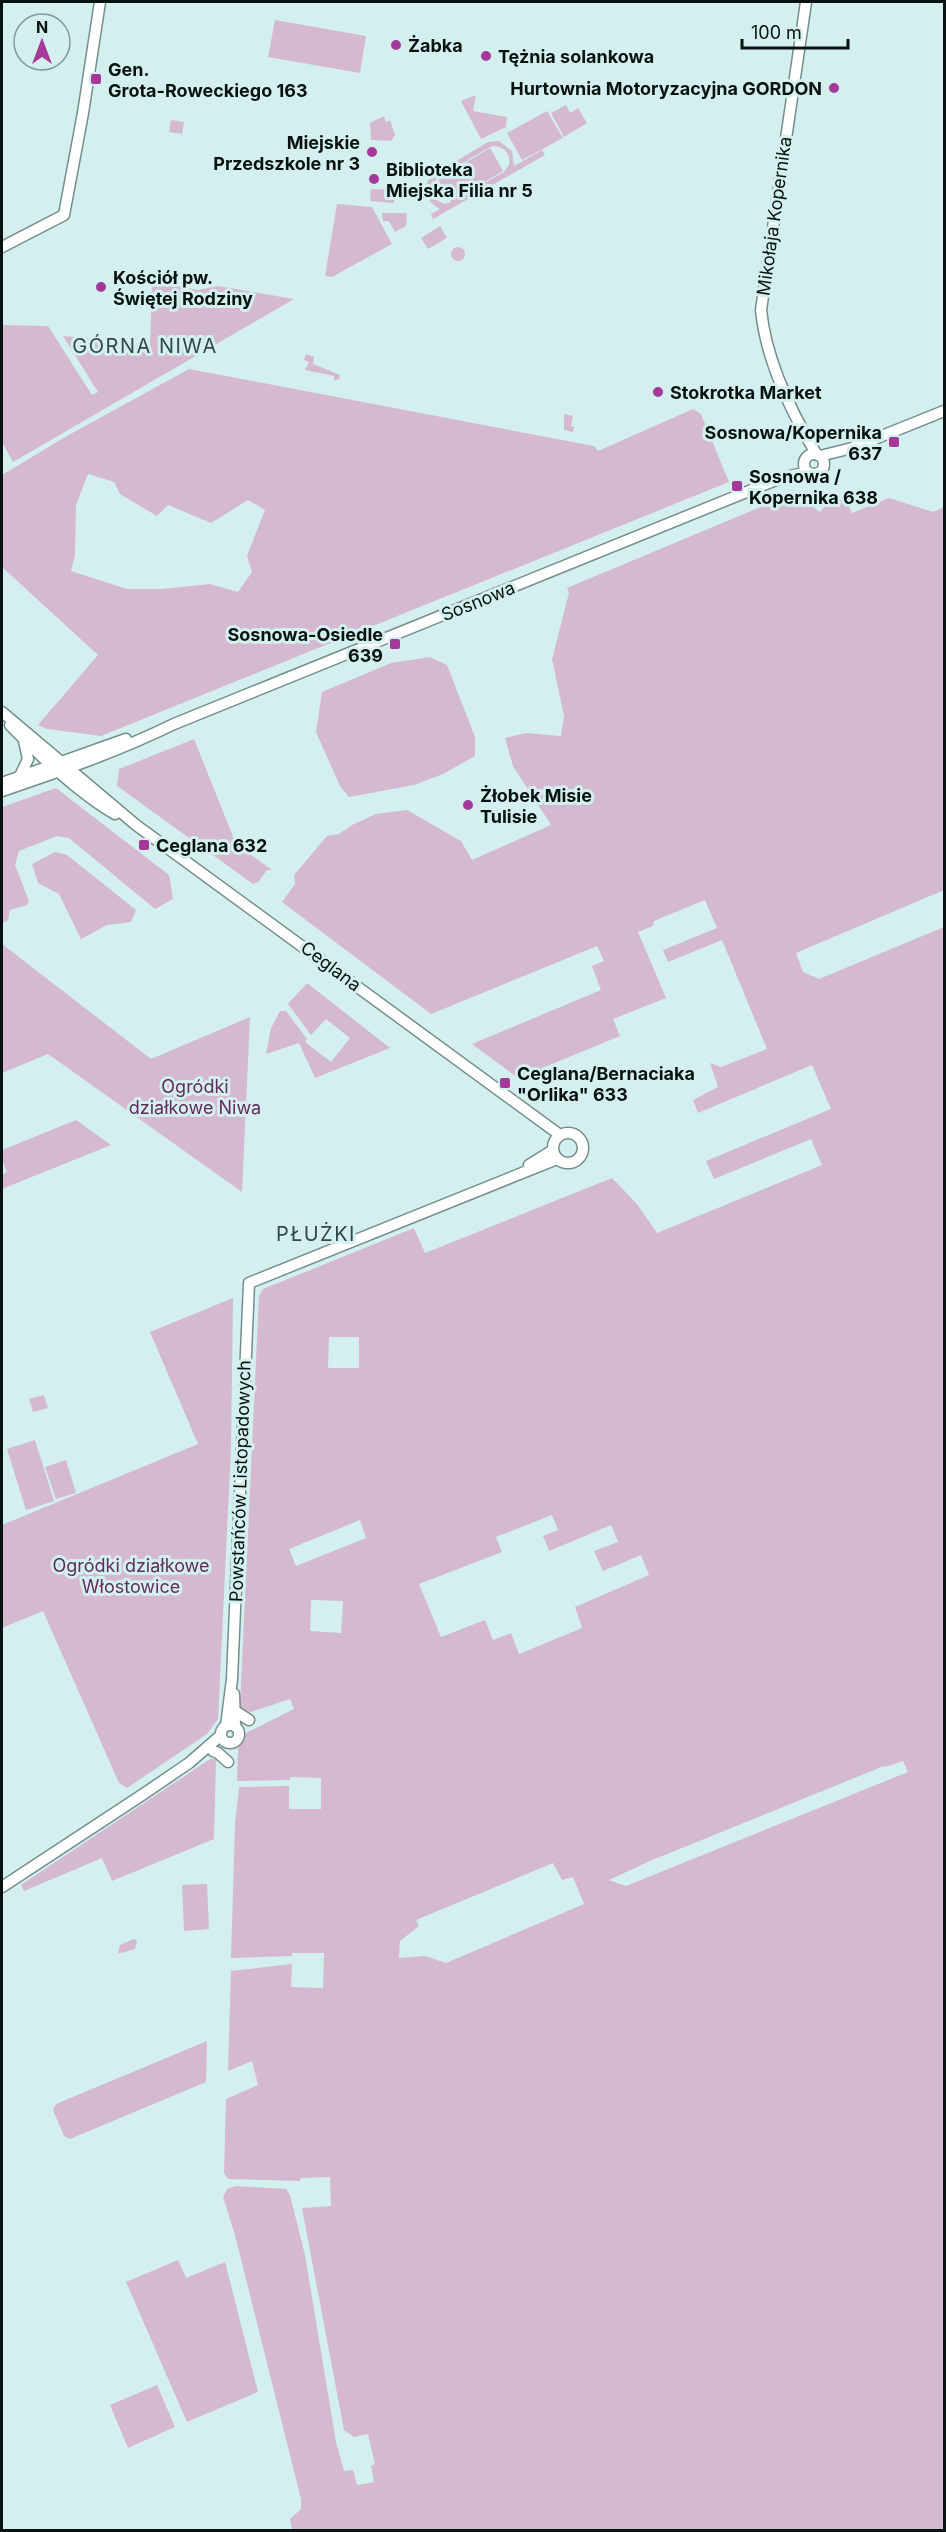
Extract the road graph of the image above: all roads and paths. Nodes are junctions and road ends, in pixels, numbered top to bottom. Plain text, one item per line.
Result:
1 (100, 2) edge
2 (806, 2) edge
3 (2, 247) edge
4 (945, 411) edge
5 (813, 462) junction
6 (2, 714) edge
7 (174, 724) junction
8 (23, 738) junction
9 (92, 759) junction
10 (60, 767) junction
11 (20, 776) junction
12 (2, 783) edge
13 (90, 785) junction
14 (2, 791) edge
15 (136, 825) junction
16 (249, 1283) joint
17 (232, 1679) junction
18 (235, 1712) junction
19 (249, 1720) dead end
20 (226, 1733) junction
21 (213, 1751) junction
22 (189, 1762) junction
23 (228, 1762) dead end
24 (2, 1887) edge

1 - 3 street
2 - 5 street, Mikołaja Kopernika
4 - 5 street, Sosnowa
5 - 7 street, Sosnowa
6 - 8 street
6 - 10 street
7 - 9 street, Sosnowa
7 - 10 street, Sosnowa
8 - 10 street
8 - 11 street
9 - 10 street, Sosnowa
9 - 13 street
10 - 11 street
10 - 13 street, Ceglana
10 - 14 street
10 - 15 street, Ceglana
11 - 12 street
13 - 15 street, Ceglana
15 - 16 street, Ceglana
16 - 17 street, Powstańców Listopadowych
17 - 18 street, Powstańców Listopadowych
17 - 20 street, Powstańców Listopadowych
18 - 19 street
18 - 20 street, Powstańców Listopadowych
20 - 21 street
20 - 22 street
21 - 22 street
21 - 23 street
22 - 24 street

